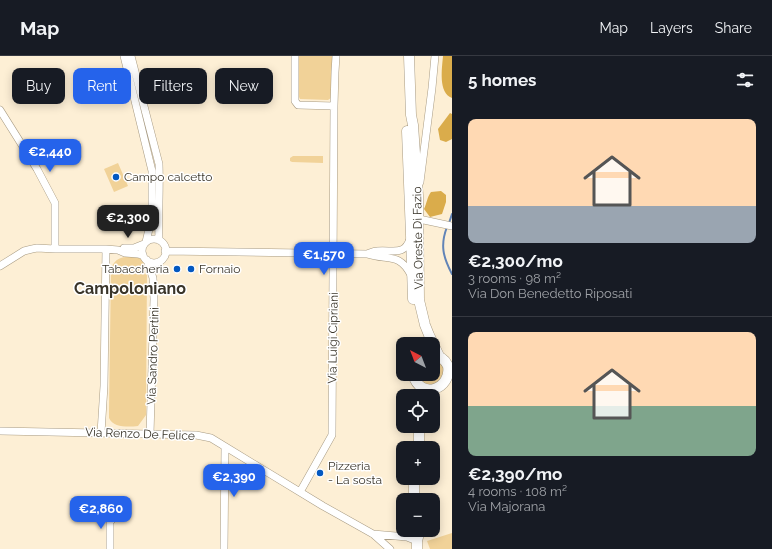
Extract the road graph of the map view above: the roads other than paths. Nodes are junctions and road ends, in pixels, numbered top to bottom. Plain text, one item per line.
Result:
1 (124, 56) edge
2 (131, 56) edge
3 (295, 56) edge
4 (336, 56) edge
5 (409, 56) edge
6 (435, 56) edge
7 (334, 106) junction
8 (0, 110) edge
9 (411, 115) junction
10 (418, 196) junction
11 (419, 219) junction
12 (452, 226) edge
13 (411, 235) junction
14 (159, 240) junction
15 (145, 243) junction
16 (56, 249) junction
17 (106, 249) junction
18 (118, 250) junction
19 (166, 251) junction
20 (334, 254) junction
21 (367, 254) junction
22 (145, 258) junction
23 (158, 262) junction
24 (0, 266) edge
25 (412, 276) junction
26 (153, 278) junction
27 (423, 337) edge
28 (430, 337) edge
29 (440, 358) edge
30 (450, 372) edge
31 (416, 381) edge
32 (418, 384) junction
33 (447, 386) edge
34 (418, 389) edge
35 (424, 389) edge
36 (436, 389) edge
37 (0, 431) edge
38 (101, 433) junction
39 (150, 434) junction
40 (225, 448) junction
41 (300, 492) junction
42 (114, 517) dead end
43 (396, 533) edge
44 (373, 534) junction
45 (392, 535) junction
46 (415, 546) edge
47 (110, 549) edge
48 (224, 549) edge
49 (390, 549) edge

1 - 15 street
2 - 14 street
3 - 7 street
4 - 7 street, Via Luigi Cipriani
5 - 9 main road, Via Oreste Di Fazio
6 - 10 street
7 - 20 street, Via Luigi Cipriani
8 - 16 street
9 - 10 main road, Via Oreste Di Fazio
9 - 13 main road, Via Oreste Di Fazio
10 - 11 main road, Via Oreste Di Fazio
11 - 12 street
11 - 28 main road, Via Oreste Di Fazio
13 - 21 street
13 - 25 main road, Via Oreste Di Fazio
14 - 15 street
14 - 19 street
15 - 18 street
15 - 22 street
16 - 17 street
16 - 24 street
17 - 18 street
17 - 38 street
18 - 22 street
19 - 20 street
19 - 23 street
20 - 21 street
20 - 41 street, Via Luigi Cipriani
21 - 25 street
22 - 23 street
22 - 26 street, Via Sandro Pertini
23 - 26 street, Via Sandro Pertini
25 - 27 main road, Via Oreste Di Fazio
26 - 39 street, Via Sandro Pertini
29 - 30 main road, Via Oreste Di Fazio
30 - 33 main road
31 - 32 main road
32 - 34 main road
32 - 35 main road
33 - 36 main road
37 - 38 street, Via Renzo De Felice
38 - 39 street, Via Renzo De Felice
39 - 40 street, Via Renzo De Felice
40 - 41 street, Via Renzo De Felice
40 - 48 street
41 - 44 street, Via Renzo De Felice
42 - 47 street
43 - 45 street
44 - 45 street
44 - 49 street, Via Renzo De Felice
45 - 46 street

